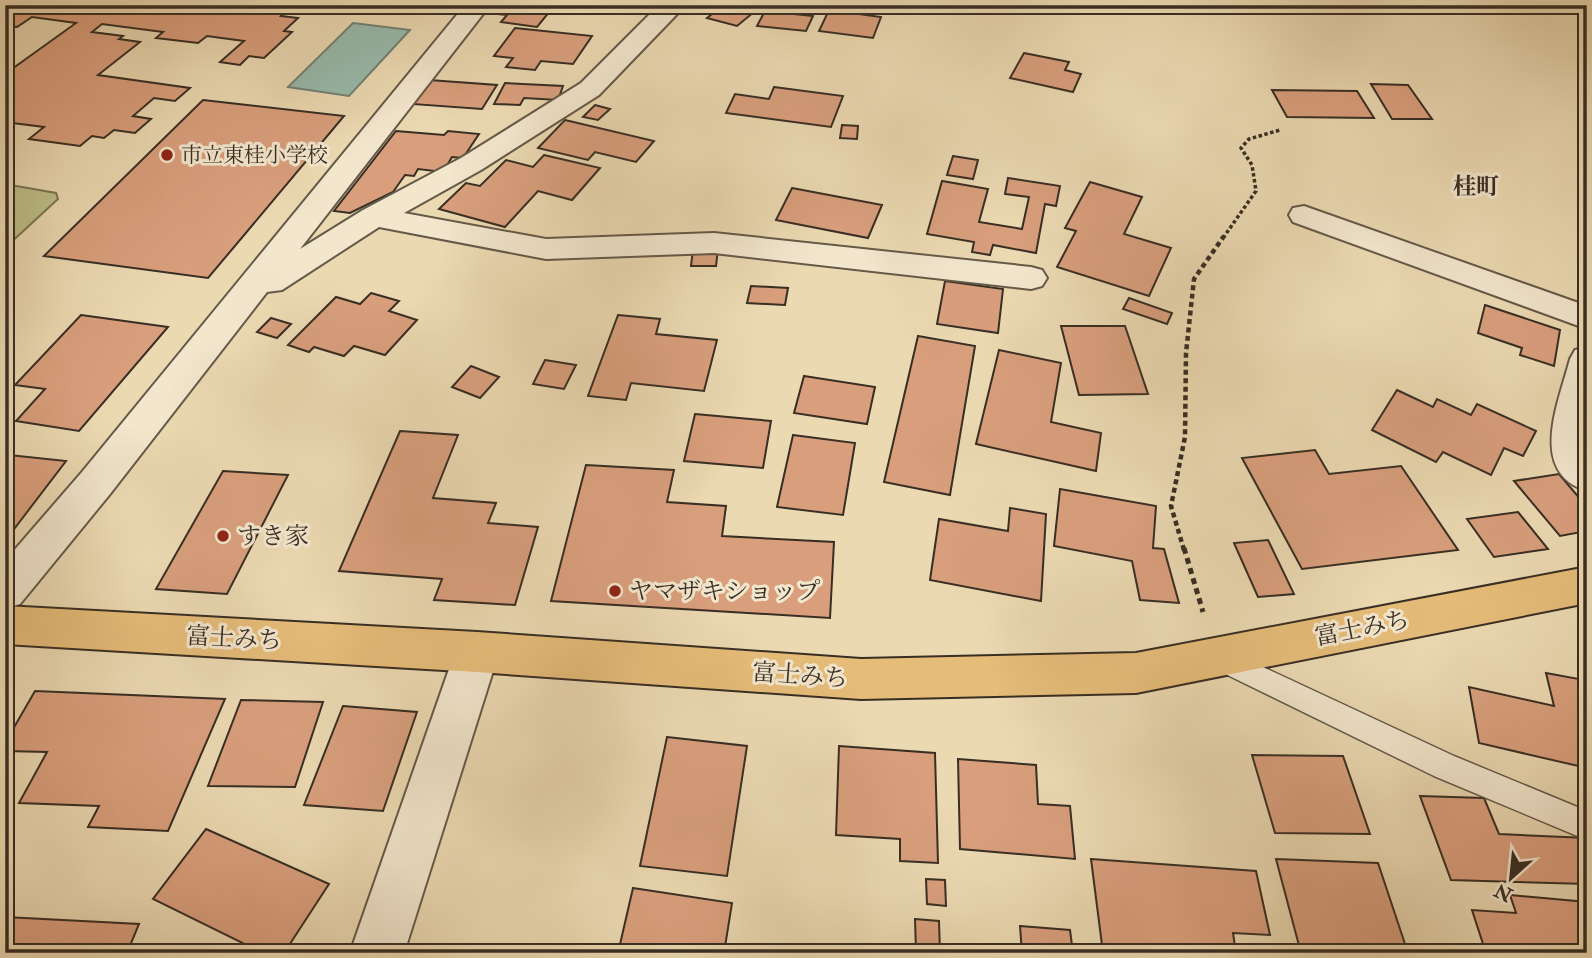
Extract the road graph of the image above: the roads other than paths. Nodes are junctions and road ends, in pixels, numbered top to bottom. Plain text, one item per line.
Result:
1 (478, 5) edge
2 (676, 7) edge
3 (1304, 215) dead end
4 (374, 217) junction
5 (1031, 278) dead end
6 (237, 306) junction
7 (1587, 318) edge
8 (1587, 359) edge
9 (1587, 476) edge
10 (1587, 585) edge
11 (5, 591) edge
12 (5, 625) edge
13 (477, 652) junction
14 (1216, 657) junction
15 (1587, 826) edge
16 (377, 953) edge

1 - 6 street
2 - 4 street
3 - 7 street
4 - 5 street
4 - 6 street
6 - 11 street
8 - 9 street
10 - 14 highway, 富士みち
12 - 13 highway, 富士みち
13 - 14 highway, 富士みち
13 - 16 street
14 - 15 lane

